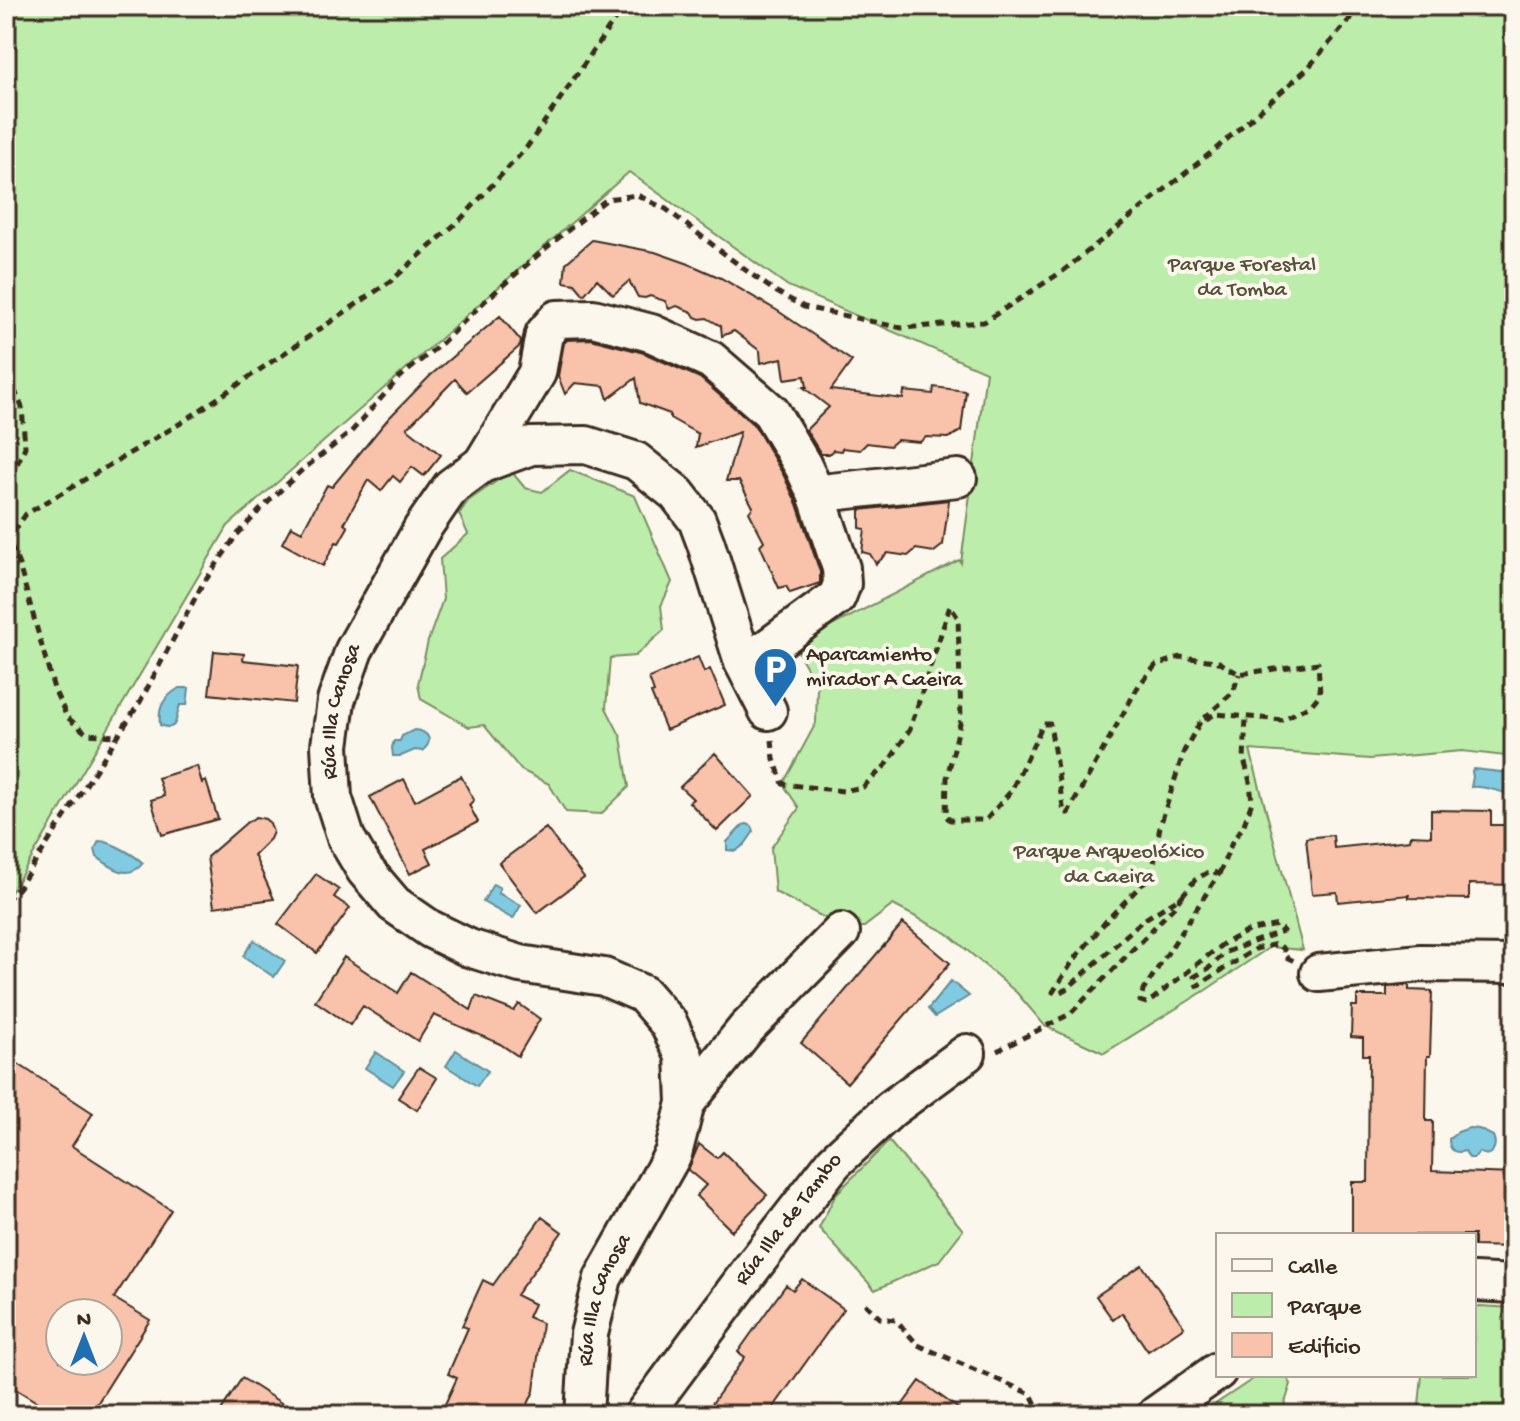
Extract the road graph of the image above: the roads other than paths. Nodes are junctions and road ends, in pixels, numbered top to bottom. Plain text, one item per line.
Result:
1 (482, 464) junction
2 (958, 478) dead end
3 (817, 496) junction
4 (743, 662) junction
5 (768, 711) road end
6 (841, 932) dead end
7 (1514, 964) edge
8 (1319, 973) road end
9 (967, 1053) road end
10 (686, 1103) junction
11 (1476, 1282) edge
12 (1514, 1284) edge
13 (1216, 1372) edge
14 (584, 1415) edge
15 (643, 1415) edge
16 (1156, 1415) edge

1 - 3 street
1 - 4 street, Rúa Illa Canosa
1 - 10 street, Rúa Illa Canosa
2 - 3 street
3 - 4 street
4 - 5 street, Rúa Illa Canosa
6 - 10 street
7 - 8 street
9 - 15 street, Rúa Illa de Tambo
10 - 14 street, Rúa Illa Canosa
11 - 12 street
13 - 16 street

